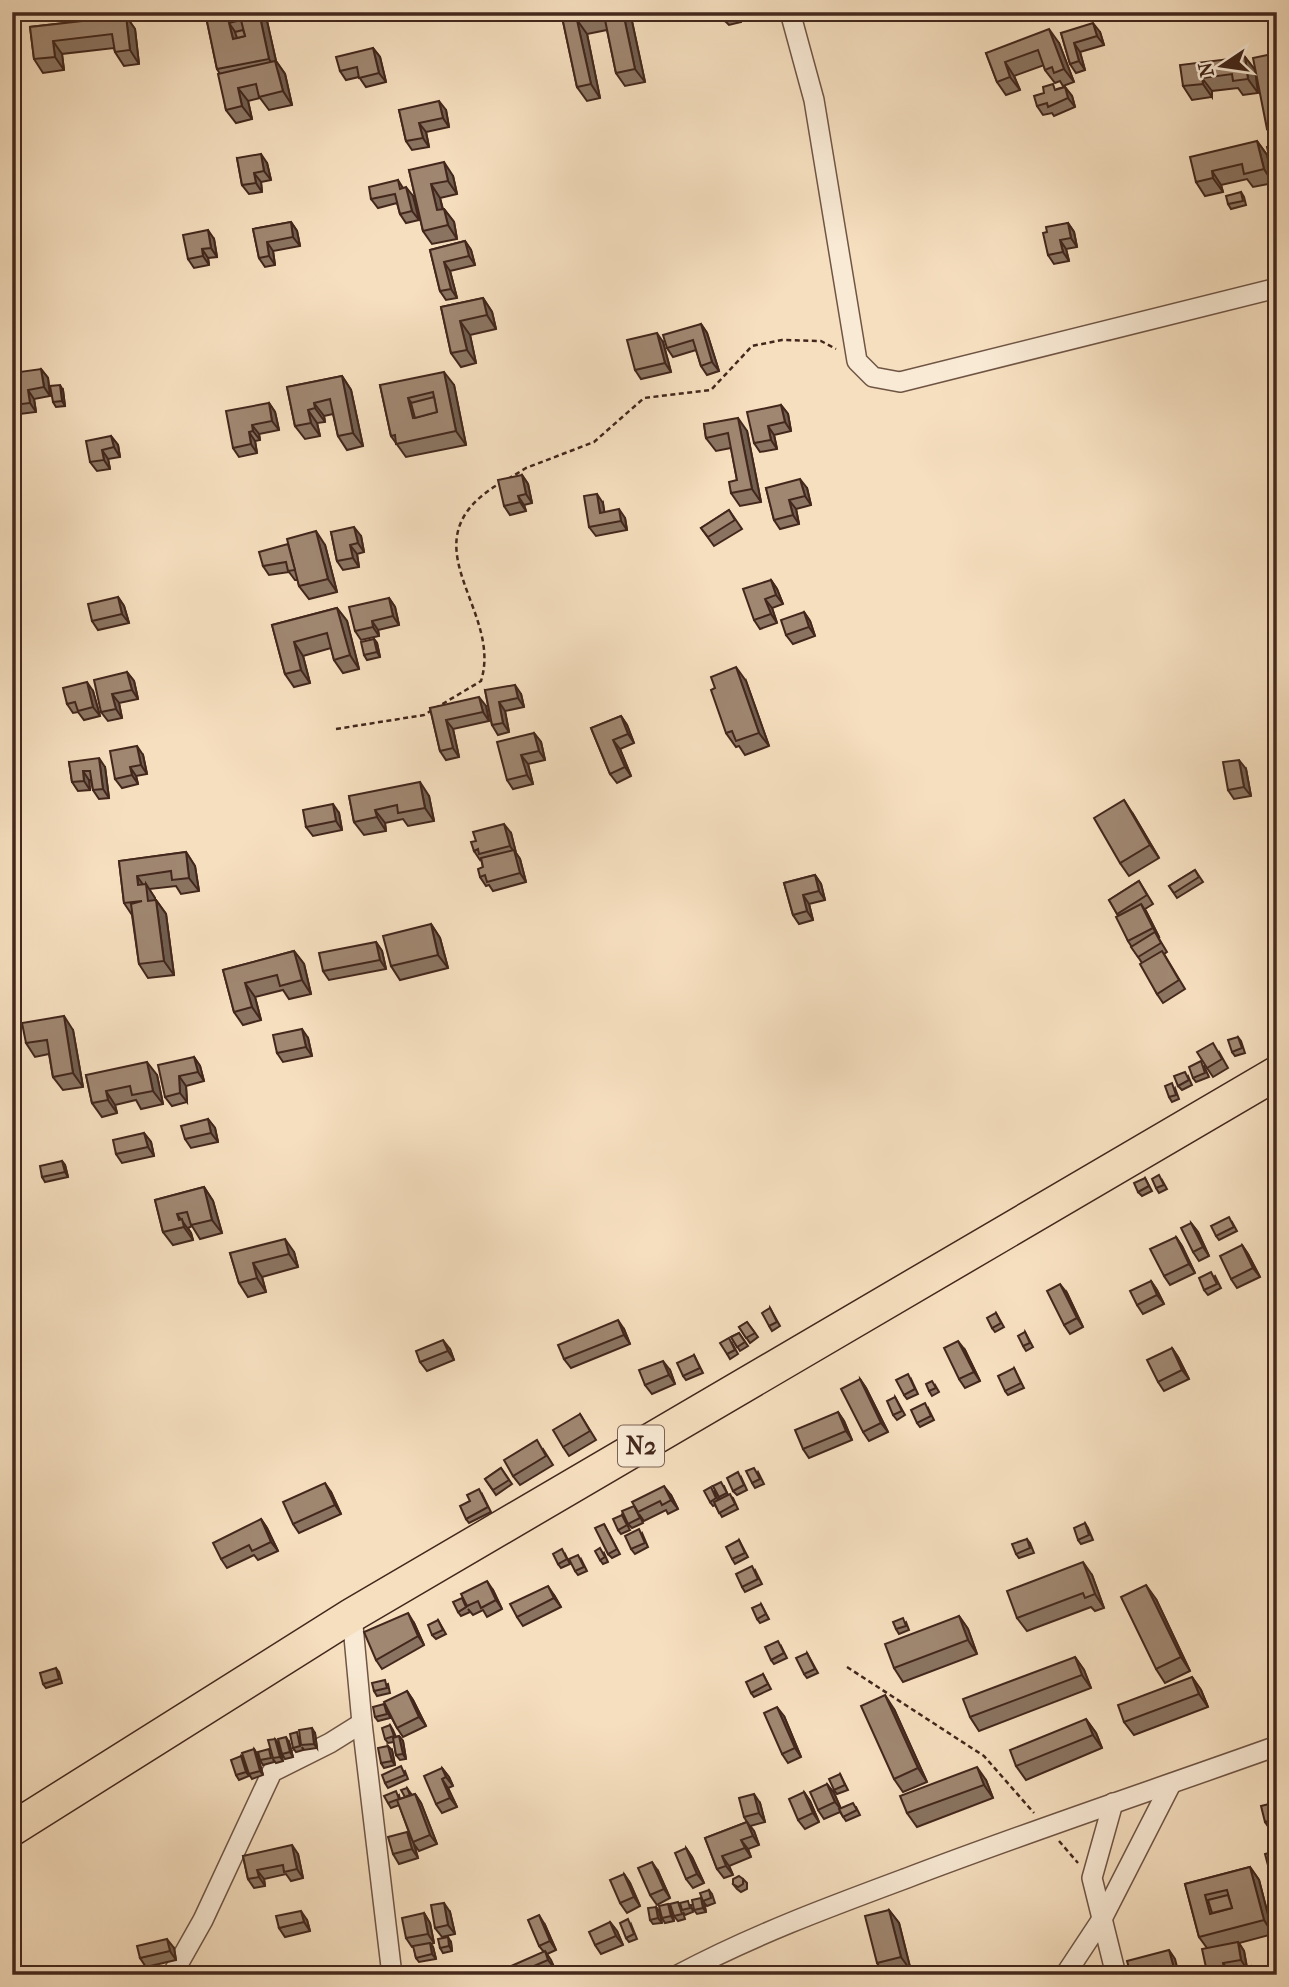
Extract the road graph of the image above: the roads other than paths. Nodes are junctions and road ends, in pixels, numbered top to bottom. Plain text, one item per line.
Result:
1 (790, 12) edge
2 (1277, 288) edge
3 (1277, 1073) edge
4 (352, 1615) junction
5 (362, 1723) junction
6 (1277, 1746) edge
7 (1171, 1784) junction
8 (1113, 1803) junction
9 (12, 1829) edge
10 (1102, 1919) junction
11 (172, 1975) edge
12 (392, 1975) edge
13 (678, 1975) edge
14 (1065, 1975) edge
15 (1116, 1975) edge

1 - 2 street
3 - 4 highway, N2
4 - 5 street
4 - 9 highway, N2
5 - 11 street
5 - 12 street
6 - 7 street
7 - 8 street
7 - 10 street
8 - 10 street
8 - 13 street
10 - 14 street
10 - 15 street

